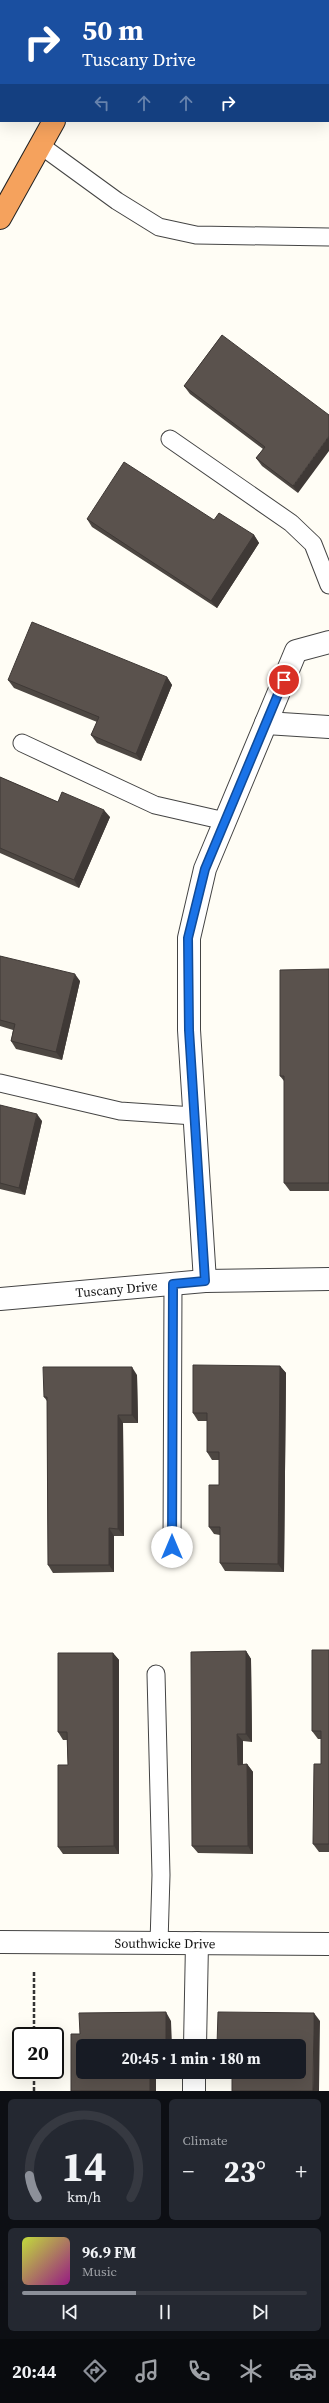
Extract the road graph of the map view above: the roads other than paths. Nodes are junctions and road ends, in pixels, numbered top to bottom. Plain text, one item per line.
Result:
1 (53, 122) edge
2 (40, 145) junction
3 (0, 218) edge
4 (329, 236) edge
5 (170, 439) dead end
6 (329, 585) edge
7 (329, 642) edge
8 (266, 723) junction
9 (329, 727) edge
10 (22, 743) dead end
11 (225, 821) junction
12 (0, 1083) edge
13 (194, 1116) junction
14 (329, 1279) edge
15 (205, 1281) junction
16 (173, 1284) junction
17 (0, 1299) edge
18 (172, 1547) dead end
19 (156, 1674) dead end
20 (0, 1942) edge
21 (159, 1943) junction
22 (197, 1944) junction
23 (329, 1944) edge
24 (195, 2039) edge
25 (194, 2079) edge
26 (194, 2091) edge

1 - 2 highway
2 - 3 highway
2 - 4 lane
5 - 6 lane
7 - 8 street
8 - 9 street
8 - 11 street
10 - 11 lane
11 - 13 street
12 - 13 lane
13 - 15 street
14 - 15 street, Tuscany Drive
15 - 16 street, Tuscany Drive
16 - 17 street, Tuscany Drive
16 - 18 lane
19 - 21 lane
20 - 21 street, Southwicke Drive
21 - 22 street, Southwicke Drive
22 - 23 street, Southwicke Drive
22 - 24 street
25 - 26 street

